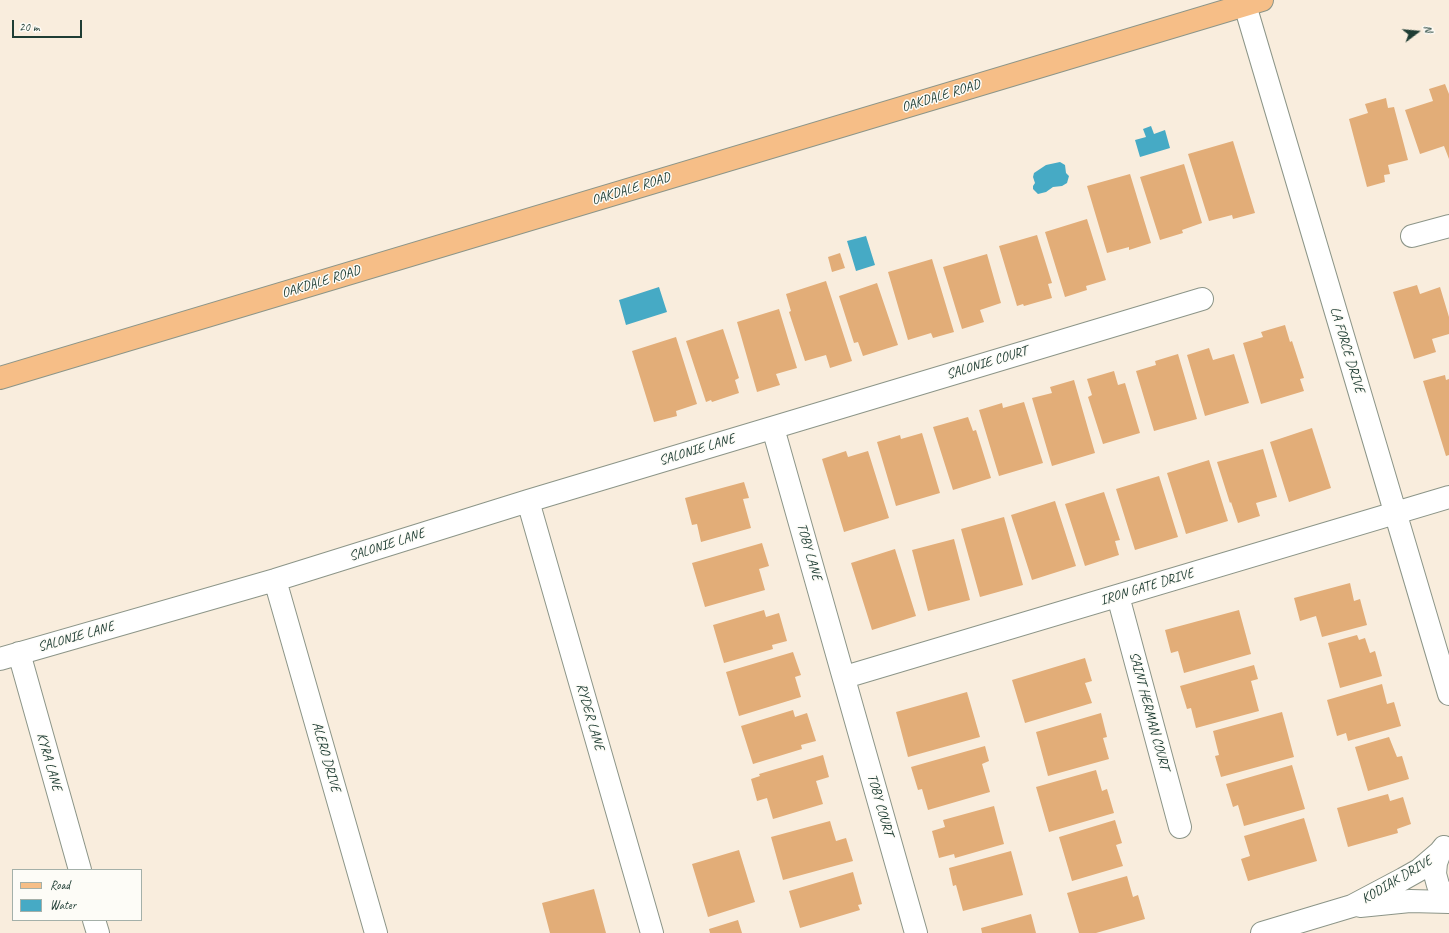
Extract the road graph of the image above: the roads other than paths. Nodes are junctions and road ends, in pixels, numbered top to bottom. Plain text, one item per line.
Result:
1 (1253, 3) edge
2 (1449, 226) edge
3 (1412, 236) dead end
4 (1202, 299) dead end
5 (0, 378) edge
6 (773, 428) junction
7 (1449, 497) edge
8 (528, 501) junction
9 (1395, 513) junction
10 (275, 580) junction
11 (1118, 596) junction
12 (9, 656) edge
13 (845, 677) junction
14 (1449, 694) edge
15 (1180, 827) dead end
16 (1446, 844) edge
17 (80, 869) edge
18 (1449, 901) edge
19 (1352, 906) junction
20 (94, 921) edge
21 (98, 933) edge
22 (376, 933) edge
23 (652, 933) edge
24 (916, 933) edge
25 (1262, 933) edge

1 - 5 main road, OAKDALE ROAD
1 - 9 street, LA FORCE DRIVE
2 - 3 street
4 - 6 street, SALONIE COURT
6 - 8 street, SALONIE LANE
6 - 13 street, TOBY LANE
7 - 9 street, IRON GATE DRIVE
8 - 10 street, SALONIE LANE
8 - 23 street, RYDER LANE
9 - 11 street, IRON GATE DRIVE
9 - 14 street, LA FORCE DRIVE
10 - 12 street, SALONIE LANE
10 - 22 street, ALERO DRIVE
11 - 13 street, IRON GATE DRIVE
11 - 15 street, SAINT HERMAN COURT
12 - 17 street, KYRA LANE
13 - 24 street, TOBY COURT
16 - 18 street
16 - 19 street, KODIAK DRIVE
18 - 19 street, KODIAK DRIVE
19 - 25 street, KODIAK DRIVE
20 - 21 street

